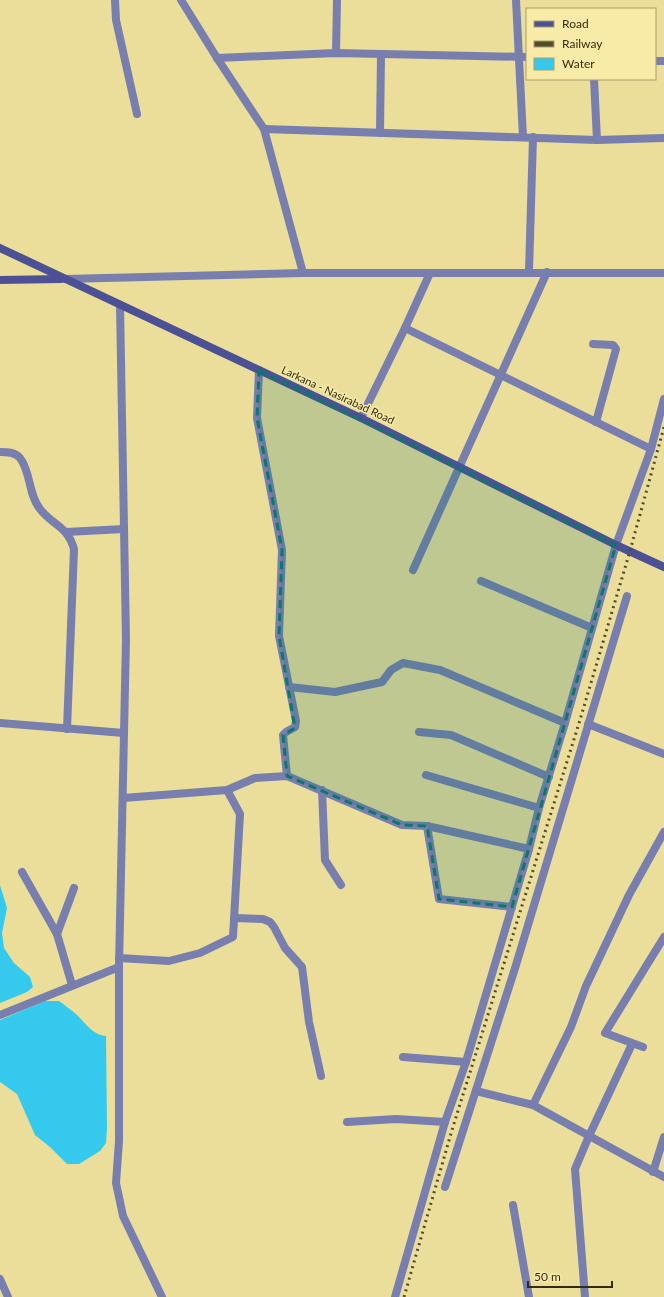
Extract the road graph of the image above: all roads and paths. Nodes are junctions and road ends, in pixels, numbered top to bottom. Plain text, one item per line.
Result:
1 (115, 0) edge
2 (181, 0) edge
3 (337, 0) edge
4 (516, 0) edge
5 (336, 53) junction
6 (381, 54) junction
7 (523, 57) edge
8 (217, 58) junction
9 (594, 80) edge
10 (137, 114) dead end
11 (264, 129) junction
12 (380, 133) junction
13 (523, 137) junction
14 (533, 137) junction
15 (664, 138) edge
16 (596, 140) junction
17 (0, 248) edge
18 (529, 272) junction
19 (547, 272) junction
20 (303, 273) junction
21 (430, 273) junction
22 (664, 273) edge
23 (64, 279) junction
24 (0, 280) edge
25 (120, 305) junction
26 (405, 328) junction
27 (593, 344) dead end
28 (259, 370) junction
29 (500, 375) junction
30 (664, 399) edge
31 (361, 418) junction
32 (596, 422) junction
33 (651, 450) junction
34 (0, 452) edge
35 (459, 467) junction
36 (124, 529) junction
37 (66, 532) junction
38 (616, 545) junction
39 (664, 567) edge
40 (413, 570) dead end
41 (481, 580) dead end
42 (627, 596) dead end
43 (592, 628) junction
44 (289, 687) junction
45 (0, 723) edge
46 (565, 723) junction
47 (588, 724) junction
48 (67, 729) junction
49 (419, 732) dead end
50 (124, 733) junction
51 (664, 754) edge
52 (426, 775) dead end
53 (287, 776) junction
54 (549, 777) junction
55 (226, 790) junction
56 (322, 790) junction
57 (123, 798) junction
58 (539, 808) junction
59 (427, 826) junction
60 (664, 832) edge
61 (529, 849) junction
62 (22, 872) dead end
63 (341, 885) dead end
64 (74, 888) dead end
65 (512, 907) junction
66 (234, 918) junction
67 (57, 934) junction
68 (664, 937) edge
69 (119, 958) junction
70 (119, 968) junction
71 (72, 986) junction
72 (0, 1016) edge
73 (632, 1044) junction
74 (643, 1047) dead end
75 (404, 1057) dead end
76 (466, 1062) junction
77 (321, 1076) dead end
78 (476, 1091) junction
79 (533, 1105) junction
80 (347, 1122) dead end
81 (444, 1122) junction
82 (589, 1136) junction
83 (664, 1137) edge
84 (653, 1172) junction
85 (664, 1177) edge
86 (445, 1187) dead end
87 (513, 1205) dead end
88 (0, 1279) edge
89 (8, 1297) edge
90 (162, 1297) edge
91 (395, 1297) edge
92 (529, 1297) edge
93 (585, 1297) edge

1 - 10 street
2 - 8 street
3 - 5 street
4 - 7 street
5 - 6 street
5 - 8 street
6 - 7 street
6 - 12 street
7 - 13 street
8 - 11 street
9 - 16 street
11 - 12 street
11 - 20 street
12 - 13 street
13 - 14 street
14 - 16 street
14 - 18 street
15 - 16 street
17 - 23 main road, Larkana - Nasirabad Road
18 - 19 street
18 - 21 street
19 - 22 street
19 - 29 street
20 - 21 street
20 - 23 street
21 - 26 street
23 - 24 main road
23 - 25 main road, Larkana - Nasirabad Road
25 - 28 main road, Larkana - Nasirabad Road
25 - 36 street
26 - 29 street
26 - 31 street
27 - 32 street
28 - 31 main road, Larkana - Nasirabad Road
28 - 44 street
29 - 32 street
29 - 35 street
30 - 33 street
31 - 35 main road, Larkana - Nasirabad Road
32 - 33 street
33 - 38 street
34 - 37 street
35 - 38 main road, Larkana - Nasirabad Road
35 - 40 street
36 - 37 street
36 - 50 street
37 - 48 street
38 - 39 main road, Larkana - Nasirabad Road
38 - 43 street
41 - 43 street
42 - 47 street
43 - 46 street
44 - 46 street
44 - 53 street
45 - 48 street
46 - 54 street
47 - 51 street
47 - 78 street
48 - 50 street
49 - 54 street
50 - 57 street
52 - 58 street
53 - 55 street
53 - 56 street
54 - 58 street
55 - 57 street
55 - 66 street
56 - 59 street
56 - 63 street
57 - 69 street
58 - 61 street
59 - 61 street
59 - 65 street
60 - 79 street
61 - 65 street
62 - 67 street
64 - 67 street
65 - 76 street
66 - 69 street
66 - 77 street
67 - 71 street
68 - 73 street
69 - 70 street
70 - 71 street
70 - 90 street
71 - 72 street
73 - 74 street
73 - 82 street
75 - 76 street
76 - 81 street
78 - 79 street
78 - 86 street
79 - 82 street
80 - 81 street
81 - 91 street
82 - 84 street
82 - 93 street
83 - 84 street
84 - 85 street
87 - 92 street
88 - 89 street

